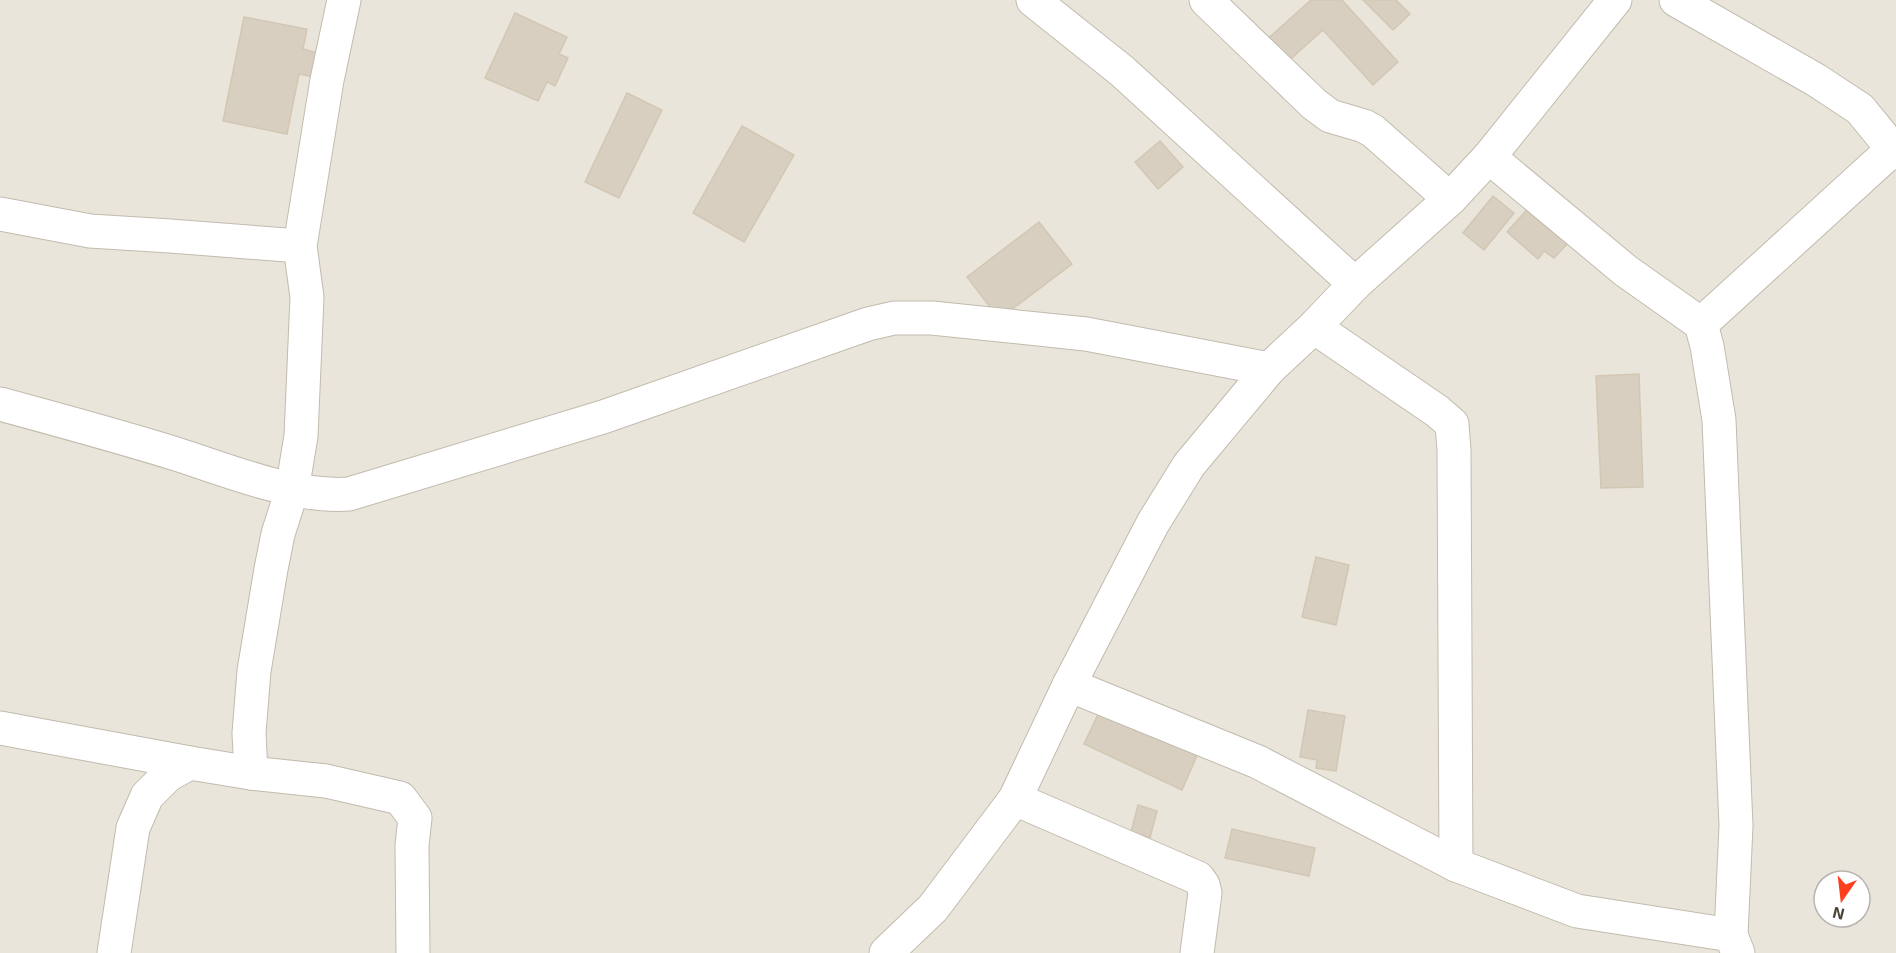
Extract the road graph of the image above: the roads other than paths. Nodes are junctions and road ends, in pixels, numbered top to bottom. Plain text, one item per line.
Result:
1 (344, 0) edge
2 (1033, 0) edge
3 (1206, 0) edge
4 (1616, 0) edge
5 (1676, 0) edge
6 (1895, 151) edge
7 (1489, 157) junction
8 (1450, 199) junction
9 (0, 214) edge
10 (300, 246) junction
11 (1355, 284) junction
12 (1701, 324) junction
13 (1314, 327) junction
14 (1269, 369) junction
15 (0, 404) edge
16 (292, 490) junction
17 (1069, 685) junction
18 (0, 728) edge
19 (190, 763) junction
20 (251, 773) junction
21 (1015, 799) junction
22 (1456, 866) junction
23 (1734, 944) edge
24 (114, 953) edge
25 (413, 953) edge
26 (886, 953) edge
27 (1197, 953) edge

1 - 10 street
2 - 11 street
3 - 8 street
4 - 7 street
5 - 6 street
6 - 12 street
7 - 8 street
7 - 12 street
8 - 11 street
9 - 10 street
10 - 16 street
11 - 13 street
12 - 23 street
13 - 14 street
13 - 22 street
14 - 16 street
14 - 17 street
15 - 16 street
16 - 20 street
17 - 21 street
17 - 22 street
18 - 19 street
19 - 20 street
19 - 24 street
20 - 25 street
21 - 26 street
21 - 27 street
22 - 23 street

